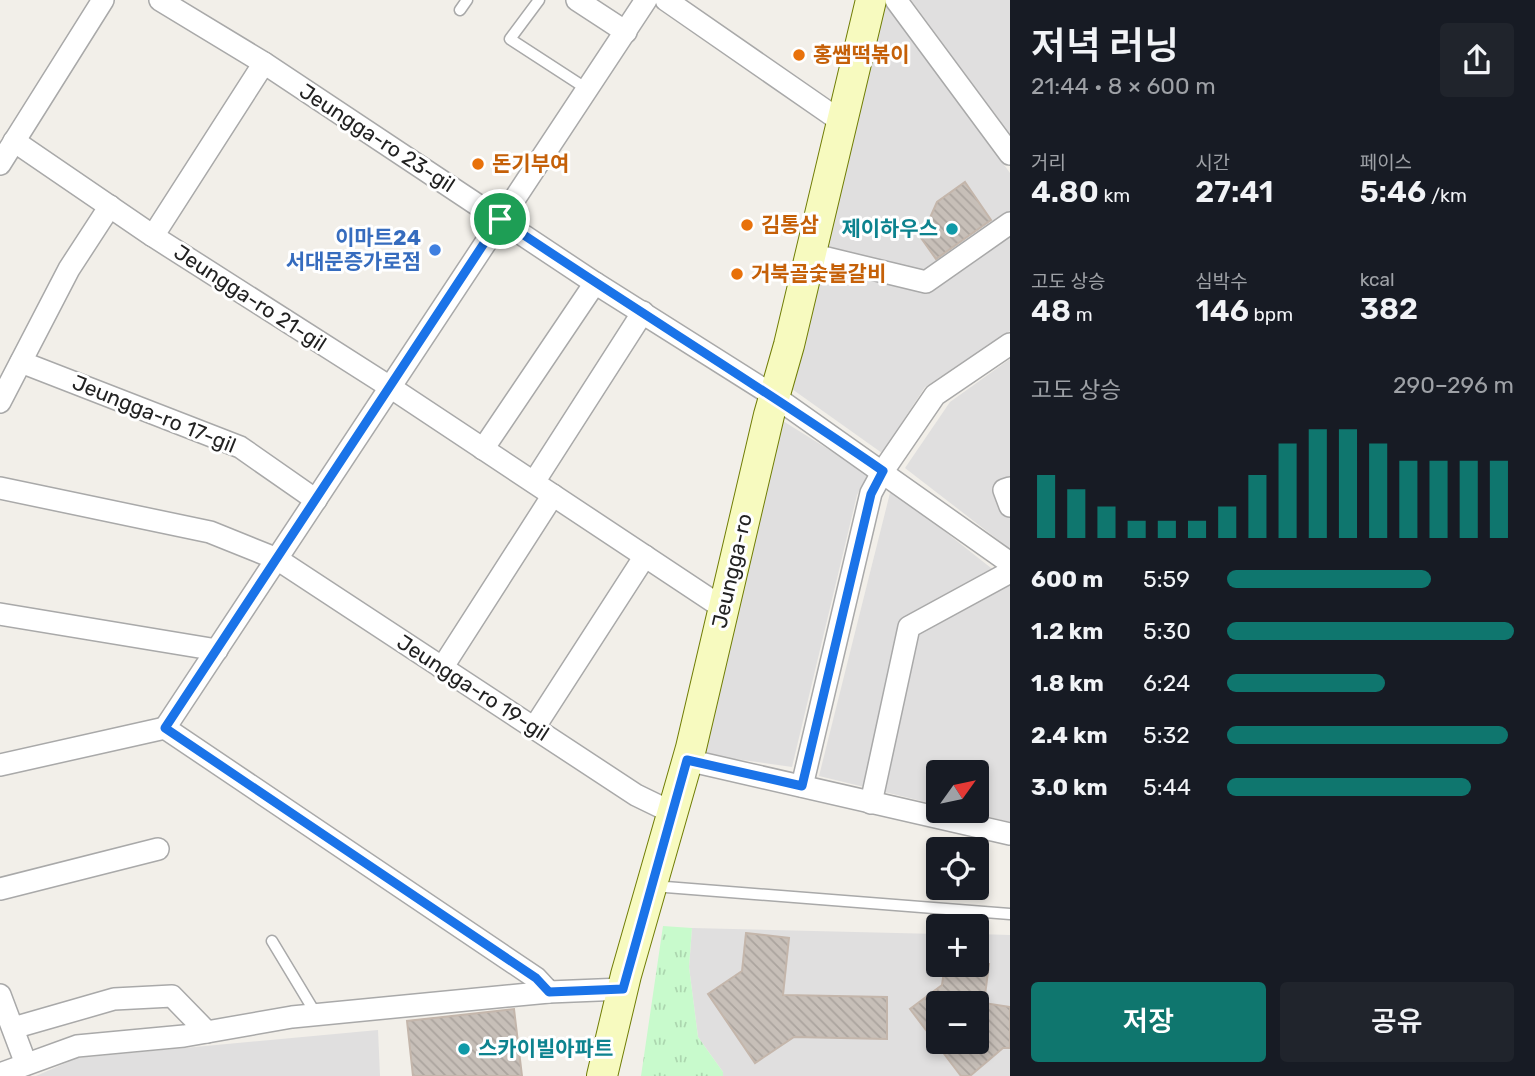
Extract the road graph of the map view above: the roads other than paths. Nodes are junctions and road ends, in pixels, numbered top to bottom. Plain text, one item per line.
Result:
1 (103, 0) edge
2 (160, 0) edge
3 (467, 0) edge
4 (539, 0) edge
5 (577, 0) edge
6 (646, 0) edge
7 (666, 0) edge
8 (871, 0) edge
9 (897, 0) edge
10 (460, 10) dead end
11 (625, 32) junction
12 (264, 63) junction
13 (587, 89) junction
14 (842, 122) junction
15 (15, 141) junction
16 (1010, 153) edge
17 (0, 164) edge
18 (110, 206) junction
19 (500, 219) junction
20 (1010, 223) edge
21 (153, 236) junction
22 (810, 254) junction
23 (595, 283) junction
24 (643, 312) junction
25 (1010, 344) edge
26 (21, 362) junction
27 (390, 387) junction
28 (774, 396) junction
29 (0, 402) edge
30 (483, 449) junction
31 (883, 471) junction
32 (534, 482) junction
33 (0, 488) edge
34 (553, 495) junction
35 (316, 500) junction
36 (645, 556) junction
37 (276, 559) junction
38 (1010, 563) edge
39 (1010, 572) edge
40 (723, 608) junction
41 (0, 614) edge
42 (217, 650) junction
43 (442, 668) junction
44 (165, 728) junction
45 (534, 728) junction
46 (687, 760) junction
47 (0, 765) edge
48 (802, 786) junction
49 (871, 803) junction
50 (671, 812) junction
51 (1010, 834) edge
52 (158, 849) dead end
53 (651, 886) junction
54 (0, 888) edge
55 (1010, 914) edge
56 (272, 941) dead end
57 (623, 989) junction
58 (549, 992) junction
59 (0, 995) edge
60 (316, 1014) junction
61 (13, 1028) junction
62 (207, 1032) junction
63 (26, 1064) junction
64 (0, 1074) edge
65 (602, 1076) edge

1 - 15 street
2 - 12 street, Jeungga-ro 23-gil
3 - 10 lane
4 - 13 lane
5 - 11 street
6 - 11 street
7 - 14 street
8 - 14 main road, Jeungga-ro
9 - 16 street
11 - 13 street
12 - 19 street, Jeungga-ro 23-gil
12 - 21 street
13 - 19 street
14 - 22 main road, Jeungga-ro
15 - 17 street
15 - 18 street, Jeungga-ro 21-gil
18 - 21 street, Jeungga-ro 21-gil
18 - 26 street
19 - 23 street, Jeungga-ro 23-gil
19 - 27 street
20 - 22 street
21 - 27 street, Jeungga-ro 21-gil
22 - 28 main road, Jeungga-ro
23 - 24 street, Jeungga-ro 23-gil
23 - 30 street
24 - 28 street, Jeungga-ro 23-gil
24 - 32 street
25 - 31 street
26 - 29 street
26 - 35 street, Jeungga-ro 17-gil
27 - 30 street, Jeungga-ro 21-gil
27 - 35 street
28 - 31 street, Jeungga-ro 23-gil
28 - 40 main road, Jeungga-ro
30 - 32 street, Jeungga-ro 21-gil
31 - 38 street, Jeungga-ro 23-gil
31 - 48 street
32 - 34 street, Jeungga-ro 21-gil
33 - 37 street
34 - 36 street, Jeungga-ro 21-gil
34 - 43 street
35 - 37 street
36 - 40 street, Jeungga-ro 21-gil
36 - 45 street
37 - 42 street
37 - 43 street, Jeungga-ro 19-gil
39 - 49 street
40 - 46 main road, Jeungga-ro
41 - 42 street
42 - 44 street
43 - 45 street, Jeungga-ro 19-gil
44 - 47 street
44 - 58 street
45 - 50 street, Jeungga-ro 19-gil
46 - 48 street
46 - 50 main road, Jeungga-ro
48 - 49 street
49 - 51 street
50 - 53 main road, Jeungga-ro
52 - 54 street
53 - 55 lane
53 - 57 main road, Jeungga-ro
56 - 60 lane
57 - 58 street
57 - 65 main road, Jeungga-ro
58 - 60 street
59 - 61 street
60 - 62 street
61 - 62 street
61 - 63 street
62 - 63 street
63 - 64 street

